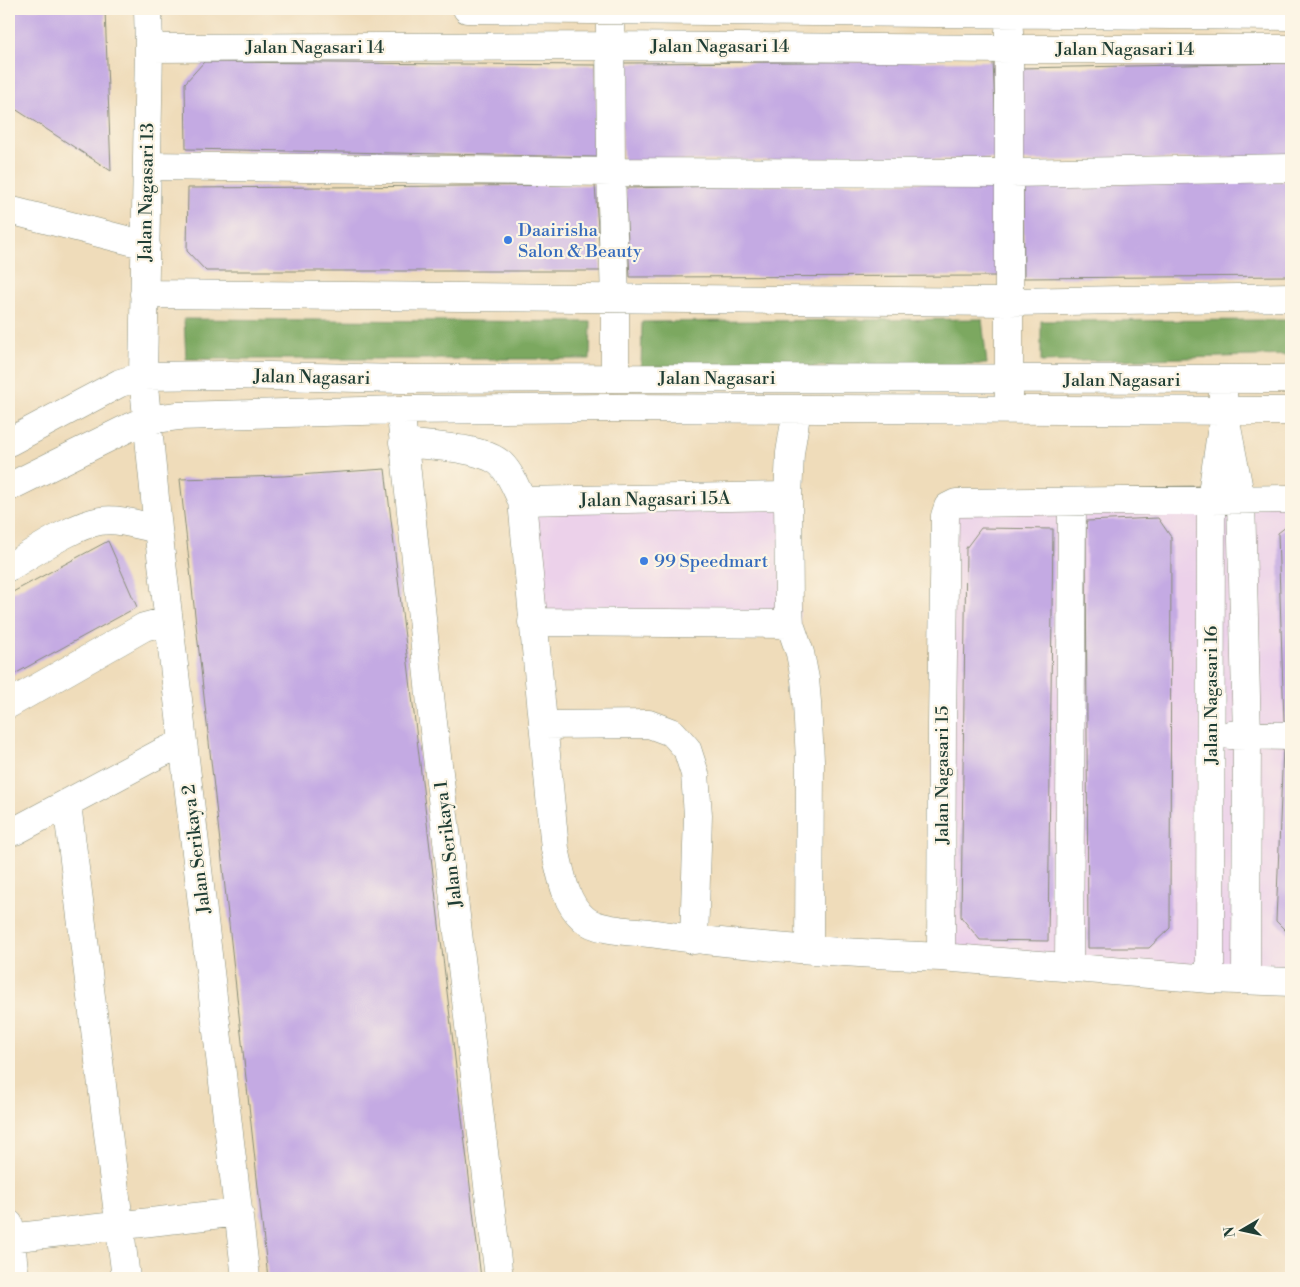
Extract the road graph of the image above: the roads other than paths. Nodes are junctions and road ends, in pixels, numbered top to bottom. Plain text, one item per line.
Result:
1 (148, 9) edge
2 (467, 9) edge
3 (506, 9) edge
4 (610, 10) edge
5 (667, 10) edge
6 (754, 10) edge
7 (869, 11) edge
8 (1179, 12) edge
9 (1008, 14) junction
10 (1285, 14) edge
11 (610, 46) junction
12 (149, 48) junction
13 (1291, 48) edge
14 (1009, 49) junction
15 (147, 166) junction
16 (1291, 168) edge
17 (610, 172) junction
18 (1010, 173) junction
19 (9, 210) edge
20 (146, 245) junction
21 (144, 294) junction
22 (1291, 297) edge
23 (615, 299) junction
24 (1010, 302) junction
25 (142, 376) junction
26 (615, 378) junction
27 (401, 379) junction
28 (1010, 380) junction
29 (1223, 380) junction
30 (1291, 380) edge
31 (797, 409) junction
32 (400, 410) junction
33 (1009, 410) junction
34 (1291, 411) edge
35 (1224, 412) junction
36 (147, 420) junction
37 (9, 442) edge
38 (404, 443) junction
39 (9, 487) edge
40 (788, 496) junction
41 (1291, 499) edge
42 (1211, 500) junction
43 (1242, 500) junction
44 (522, 501) junction
45 (1072, 502) junction
46 (158, 529) junction
47 (9, 567) edge
48 (532, 622) junction
49 (169, 623) junction
50 (790, 624) junction
51 (9, 704) edge
52 (543, 725) junction
53 (1211, 735) junction
54 (1247, 736) junction
55 (1291, 736) edge
56 (183, 743) junction
57 (67, 804) junction
58 (9, 832) edge
59 (694, 940) junction
60 (809, 949) junction
61 (941, 957) junction
62 (1069, 966) junction
63 (1210, 978) junction
64 (1246, 980) junction
65 (1291, 982) edge
66 (239, 1212) junction
67 (120, 1226) junction
68 (9, 1234) edge
69 (15, 1278) edge
70 (126, 1278) edge
71 (246, 1278) edge
72 (499, 1278) edge

1 - 12 street, Jalan Nagasari 13
2 - 3 street, Jalan Nagasari 14
3 - 4 street, Jalan Nagasari 14
4 - 5 street, Jalan Nagasari 14
4 - 11 street
5 - 6 street, Jalan Nagasari 14
6 - 7 street, Jalan Nagasari 14
7 - 9 street, Jalan Nagasari 14
8 - 9 street, Jalan Nagasari 14
8 - 10 street, Jalan Nagasari 14
9 - 14 street
11 - 12 street, Jalan Nagasari 14
11 - 14 street, Jalan Nagasari 14
11 - 17 street
12 - 15 street, Jalan Nagasari 13
13 - 14 street, Jalan Nagasari 14
14 - 18 street
15 - 17 street
15 - 20 street, Jalan Nagasari 13
16 - 18 street
17 - 18 street
17 - 23 street
18 - 24 street
19 - 20 street
20 - 21 street, Jalan Nagasari 13
21 - 23 street
21 - 25 street, Jalan Nagasari 13
22 - 24 street
23 - 24 street
23 - 26 street
24 - 28 street
25 - 27 street, Jalan Nagasari
25 - 36 street, Jalan Nagasari 13
25 - 37 street, Jalan Nagasari
26 - 27 street, Jalan Nagasari
26 - 28 street, Jalan Nagasari
27 - 32 street, Jalan Serikaya 1
28 - 29 street, Jalan Nagasari
28 - 33 street
29 - 30 street, Jalan Nagasari
29 - 35 street
31 - 32 street, Jalan Nagasari
31 - 33 street, Jalan Nagasari
31 - 40 street
32 - 36 street, Jalan Nagasari
32 - 38 street, Jalan Serikaya 1
33 - 35 street, Jalan Nagasari
34 - 35 street, Jalan Nagasari
35 - 42 street, Jalan Nagasari 16
35 - 43 street
36 - 39 street, Jalan Nagasari
36 - 46 street, Jalan Serikaya 2
38 - 44 street
38 - 72 street, Jalan Serikaya 1
40 - 44 street, Jalan Nagasari 15A
40 - 50 street
41 - 43 street, Jalan Nagasari 15
42 - 43 street, Jalan Nagasari 15
42 - 45 street, Jalan Nagasari 15
42 - 53 street, Jalan Nagasari 16
43 - 54 street
44 - 48 street
45 - 61 street, Jalan Nagasari 15
45 - 62 street
46 - 47 street
46 - 49 street, Jalan Serikaya 2
48 - 50 street
48 - 52 street
49 - 51 street
49 - 56 street, Jalan Serikaya 2
50 - 60 street
52 - 59 street
52 - 59 street
53 - 54 street
53 - 63 street, Jalan Nagasari 16
54 - 55 street
54 - 64 street
56 - 57 street
56 - 66 street, Jalan Serikaya 2
57 - 58 street
57 - 67 street
59 - 60 street
60 - 61 street
61 - 62 street
62 - 63 street
63 - 64 street
64 - 65 street
66 - 67 street
66 - 71 street, Jalan Serikaya 2
67 - 68 street
67 - 70 street
68 - 69 street

